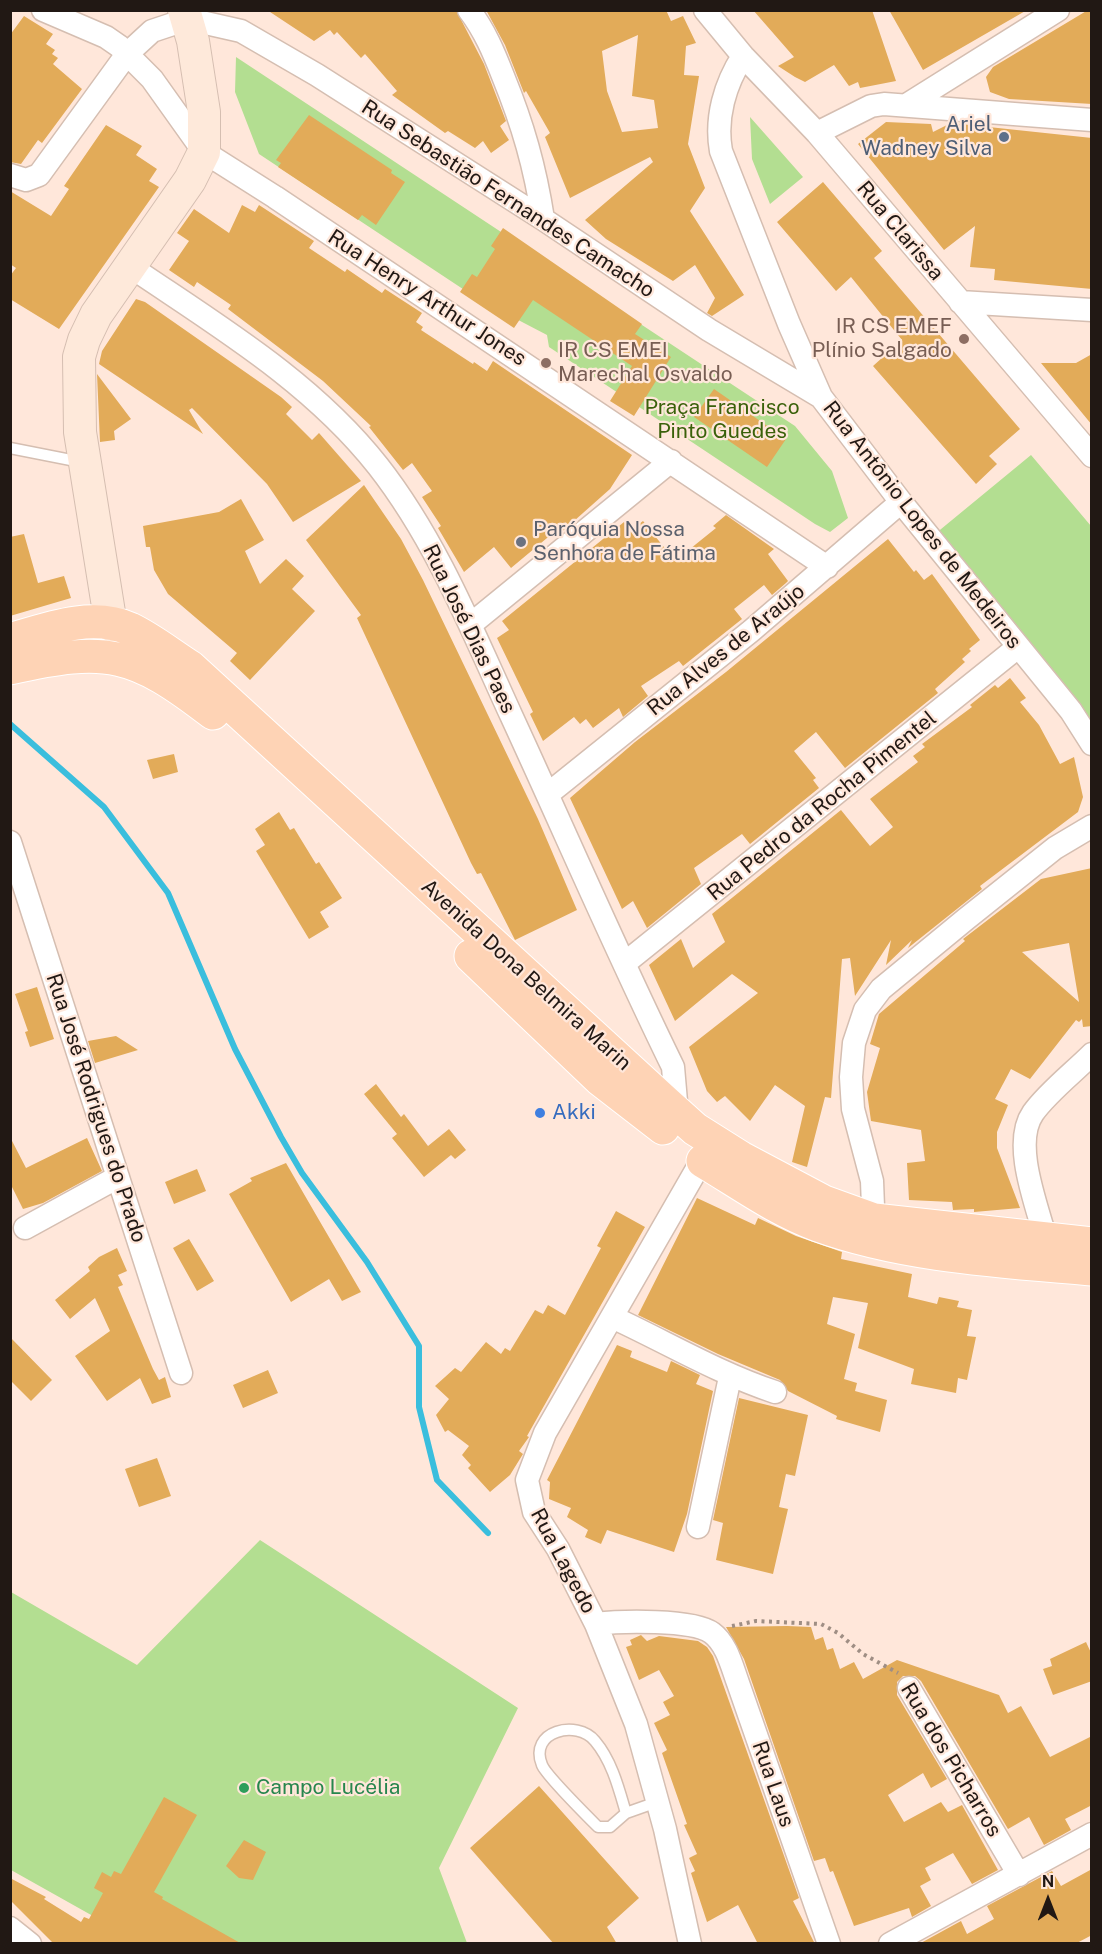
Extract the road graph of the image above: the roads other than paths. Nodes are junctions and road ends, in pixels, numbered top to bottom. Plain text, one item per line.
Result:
1 (43, 10) edge
2 (469, 10) edge
3 (705, 10) edge
4 (1058, 10) edge
5 (186, 15) edge
6 (127, 54) junction
7 (743, 56) junction
8 (908, 104) junction
9 (1092, 120) edge
10 (817, 133) junction
11 (204, 152) junction
12 (10, 176) edge
13 (543, 219) junction
14 (131, 267) junction
15 (960, 302) junction
16 (1092, 310) edge
17 (821, 397) junction
18 (10, 448) edge
19 (1092, 456) edge
20 (671, 461) junction
21 (84, 463) junction
22 (901, 502) junction
23 (827, 567) junction
24 (98, 624) junction
25 (470, 625) junction
26 (10, 640) edge
27 (1018, 647) junction
28 (56, 658) junction
29 (10, 668) edge
30 (1092, 744) edge
31 (548, 794) junction
32 (1092, 826) edge
33 (10, 842) edge
34 (625, 963) junction
35 (1092, 1054) edge
36 (667, 1105) junction
37 (708, 1151) junction
38 (118, 1177) junction
39 (25, 1228) dead end
40 (874, 1230) junction
41 (1092, 1244) edge
42 (1049, 1253) junction
43 (1092, 1269) edge
44 (612, 1317) junction
45 (182, 1373) dead end
46 (730, 1377) junction
47 (775, 1392) dead end
48 (698, 1527) dead end
49 (596, 1624) junction
50 (909, 1688) road end
51 (657, 1802) junction
52 (626, 1814) junction
53 (1092, 1834) edge
54 (1019, 1875) junction
55 (10, 1928) edge
56 (30, 1944) edge
57 (690, 1944) edge
58 (829, 1944) edge
59 (890, 1944) edge

1 - 6 street
2 - 13 street
3 - 7 street, Rua Clarissa
4 - 8 street
5 - 6 street
5 - 11 main road
5 - 13 street, Rua Sebastião Fernandes Camacho
6 - 11 street
6 - 12 street
7 - 10 street, Rua Clarissa
7 - 17 street, Rua Antônio Lopes de Medeiros
8 - 9 street
8 - 10 street
10 - 15 street, Rua Clarissa
11 - 14 main road
11 - 20 street, Rua Henry Arthur Jones
13 - 17 street, Rua Sebastião Fernandes Camacho
14 - 21 main road
14 - 25 street, Rua José Dias Paes
15 - 16 street
15 - 19 street, Rua Clarissa
17 - 22 street, Rua Antônio Lopes de Medeiros
18 - 21 lane
20 - 23 street, Rua Henry Arthur Jones
20 - 25 street
21 - 24 main road
22 - 23 street, Rua Alves de Araújo
22 - 27 street, Rua Antônio Lopes de Medeiros
23 - 31 street, Rua Alves de Araújo
24 - 26 main road, Avenida Dona Belmira Marin
24 - 28 main road
24 - 36 main road, Avenida Dona Belmira Marin
25 - 31 street, Rua José Dias Paes
27 - 30 street, Rua Antônio Lopes de Medeiros
27 - 34 street, Rua Pedro da Rocha Pimentel
28 - 29 main road, Avenida Dona Belmira Marin
28 - 36 main road, Avenida Dona Belmira Marin
31 - 34 street, Rua José Dias Paes
32 - 40 street
33 - 38 street, Rua José Rodrigues do Prado
34 - 36 street, Rua José Dias Paes
35 - 42 street
36 - 37 main road, Avenida Dona Belmira Marin
37 - 40 main road, Avenida Dona Belmira Marin
37 - 44 street, Rua Lagedo
38 - 39 street
38 - 45 street, Rua José Rodrigues do Prado
40 - 42 main road, Avenida Dona Belmira Marin
41 - 42 main road, Avenida Dona Belmira Marin
42 - 43 main road, Avenida Dona Belmira Marin
44 - 46 street
44 - 49 street, Rua Lagedo
46 - 47 street
46 - 48 street
49 - 51 street, Rua Lagedo
49 - 58 street, Rua Laus
50 - 54 street, Rua dos Picharros
51 - 52 lane
51 - 57 street, Rua Lagedo
52 - 52 lane
53 - 54 street
54 - 59 street
55 - 56 street

